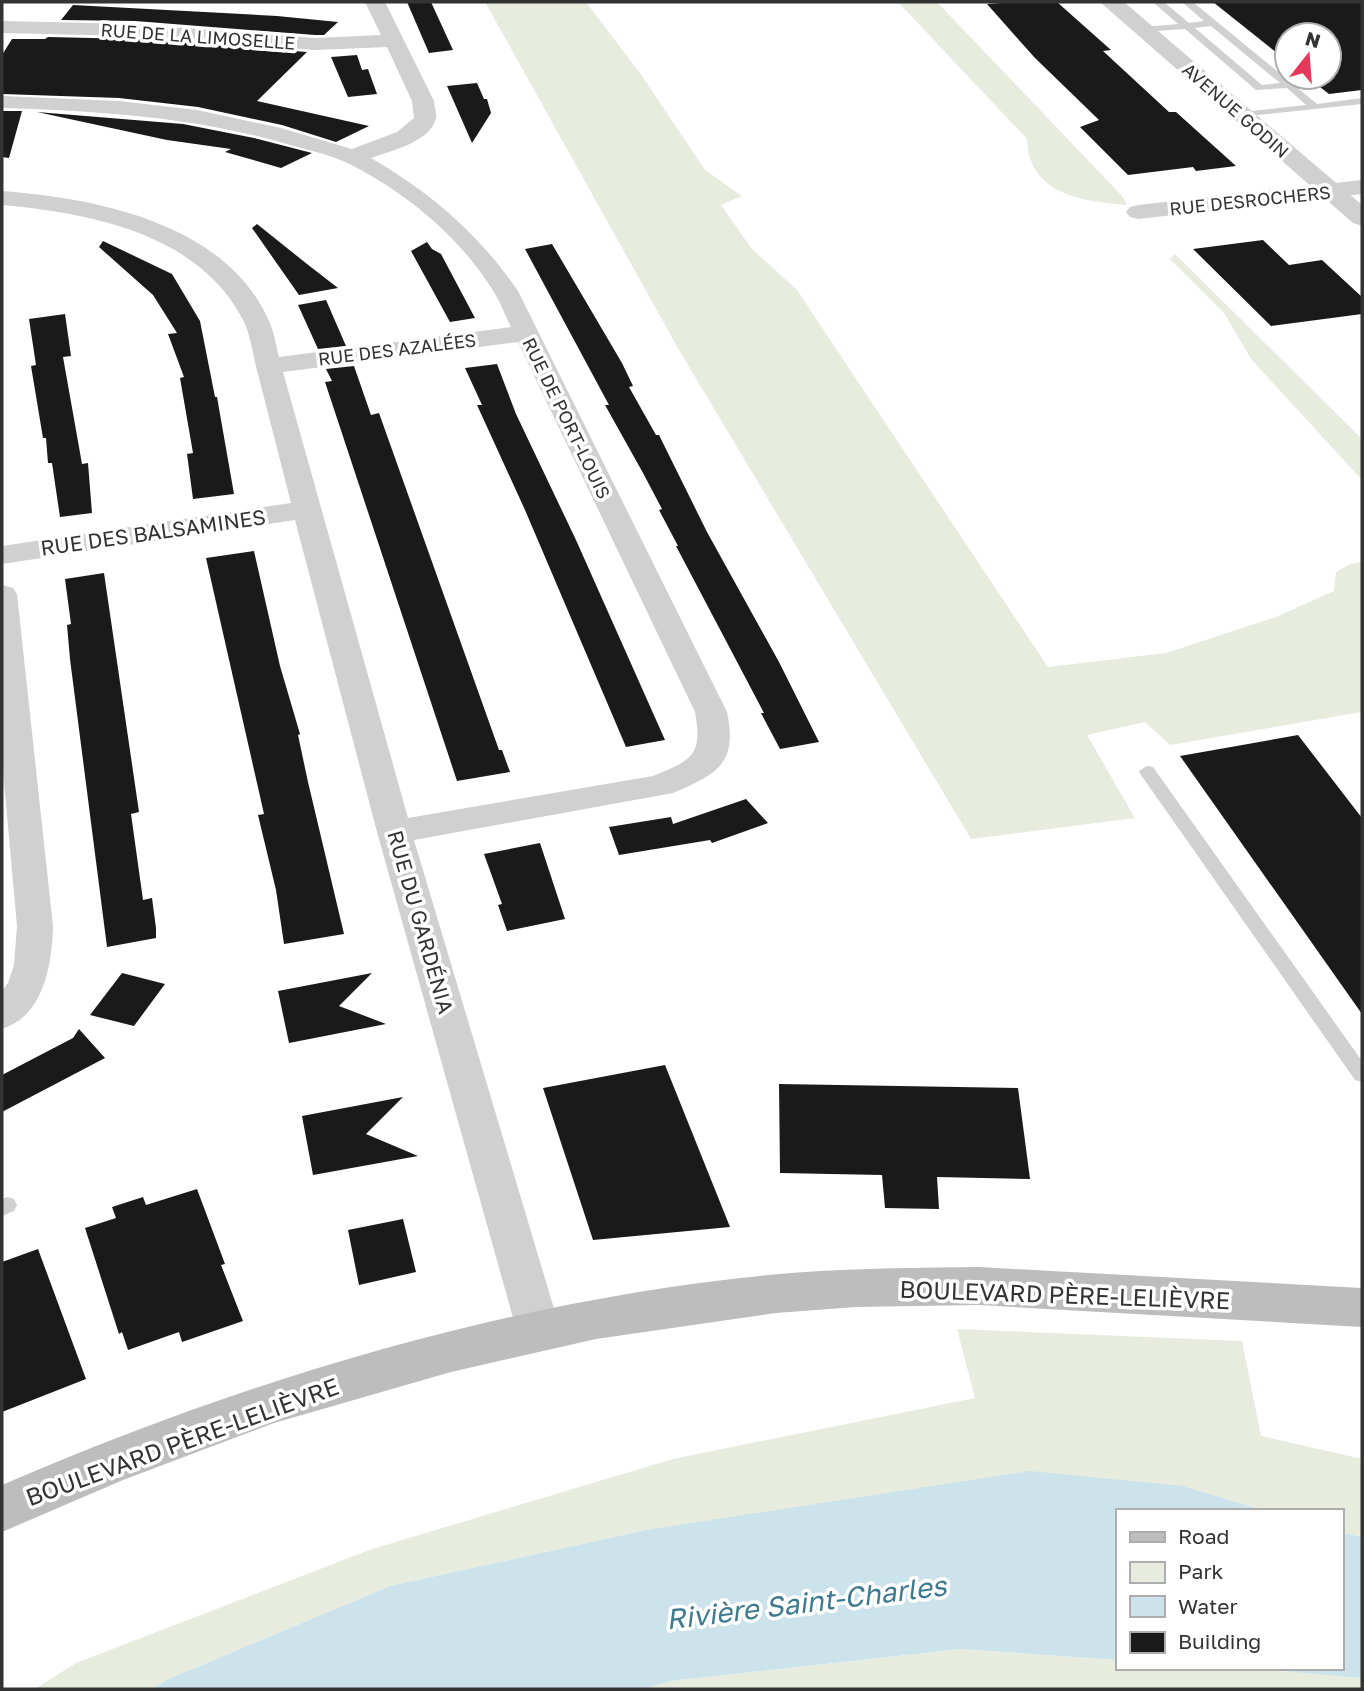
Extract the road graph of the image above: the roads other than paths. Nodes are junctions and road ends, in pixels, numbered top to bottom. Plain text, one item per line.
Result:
1 (375, 2) edge
2 (1111, 2) edge
3 (1158, 2) edge
4 (1187, 2) edge
5 (1214, 23) junction
6 (1187, 26) junction
7 (2, 27) edge
8 (1144, 30) junction
9 (394, 41) junction
10 (1273, 72) edge
11 (1273, 87) edge
12 (1296, 91) edge
13 (1362, 101) edge
14 (2, 102) edge
15 (1315, 107) junction
16 (1242, 115) junction
17 (352, 157) junction
18 (1362, 187) edge
19 (1331, 191) junction
20 (2, 198) edge
21 (1138, 212) dead end
22 (1362, 218) edge
23 (525, 333) junction
24 (269, 366) junction
25 (305, 510) junction
26 (2, 555) edge
27 (2, 594) edge
28 (1147, 771) dead end
29 (394, 832) junction
30 (11, 1006) edge
31 (1362, 1075) edge
32 (1362, 1308) edge
33 (540, 1332) junction
34 (2, 1509) edge

1 - 9 street
2 - 8 street, AVENUE GODIN
3 - 6 lane
4 - 5 lane
5 - 6 lane
5 - 10 lane
6 - 8 lane
6 - 11 lane
7 - 9 street, RUE DE LA LIMOSELLE
8 - 16 street, AVENUE GODIN
9 - 17 street
12 - 15 lane
13 - 15 lane
14 - 17 street, RUE DE PORT-LOUIS
15 - 16 lane
16 - 19 street, AVENUE GODIN
17 - 23 street, RUE DE PORT-LOUIS
18 - 19 street, RUE DESROCHERS
19 - 21 street, RUE DESROCHERS
19 - 22 street, AVENUE GODIN
20 - 24 street, RUE DU GARDÉNIA
23 - 24 street, RUE DES AZALÉES
23 - 29 street, RUE DE PORT-LOUIS
24 - 25 street, RUE DU GARDÉNIA
25 - 26 street, RUE DES BALSAMINES
25 - 29 street, RUE DU GARDÉNIA
27 - 30 street
28 - 31 lane
29 - 33 street, RUE DU GARDÉNIA
32 - 33 main road, BOULEVARD PÈRE-LELIÈVRE
33 - 34 main road, BOULEVARD PÈRE-LELIÈVRE

